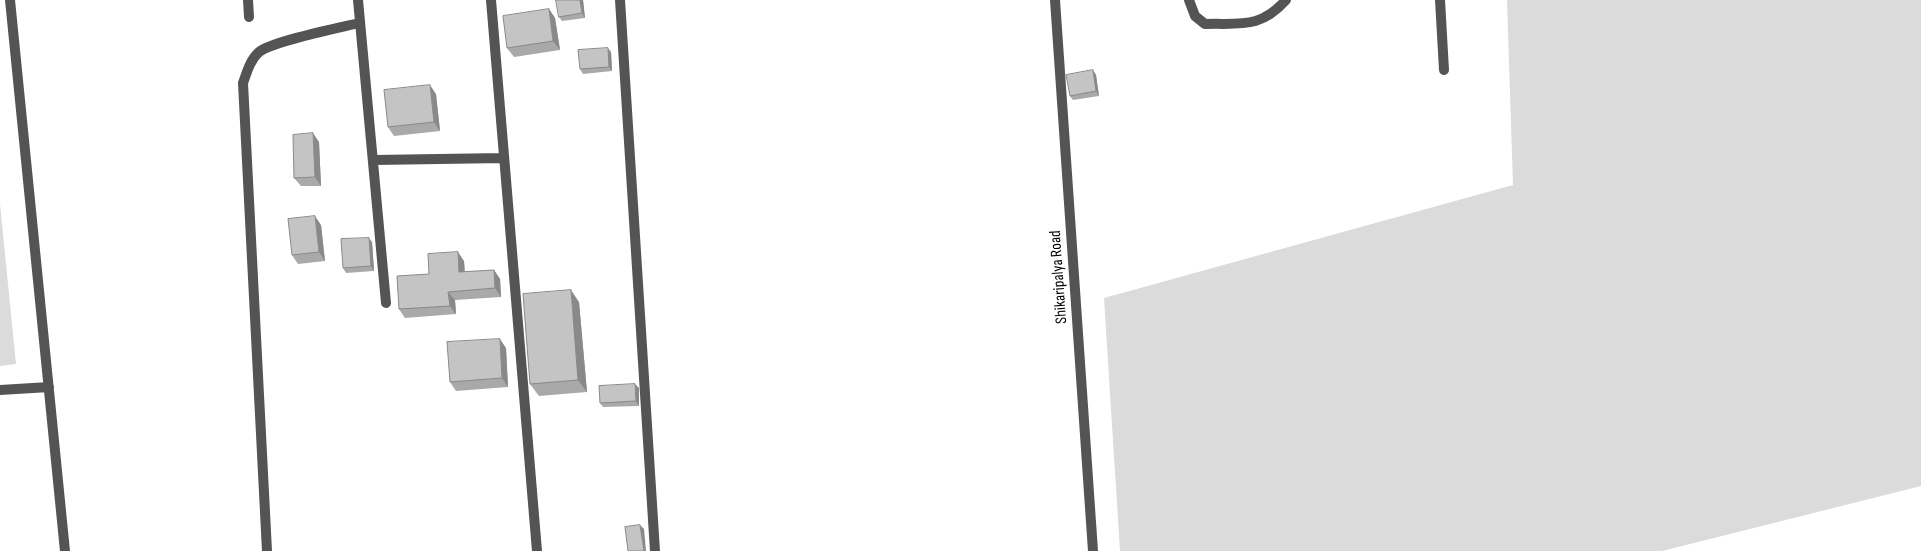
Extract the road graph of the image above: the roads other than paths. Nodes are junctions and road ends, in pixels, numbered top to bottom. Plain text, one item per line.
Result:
1 (10, 0) edge
2 (248, 0) edge
3 (358, 0) edge
4 (491, 0) edge
5 (620, 0) edge
6 (1055, 0) edge
7 (1188, 0) edge
8 (1286, 0) edge
9 (1440, 0) edge
10 (0, 12) edge
11 (12, 12) junction
12 (249, 17) dead end
13 (360, 22) junction
14 (1444, 70) dead end
15 (504, 158) junction
16 (374, 160) junction
17 (386, 303) dead end
18 (49, 387) junction
19 (0, 390) edge
20 (65, 551) edge
21 (267, 551) edge
22 (537, 551) edge
23 (655, 551) edge
24 (1093, 551) edge

1 - 11 street
2 - 12 street
3 - 13 street
4 - 15 street
5 - 23 street
6 - 24 street, Shikaripalya Road
7 - 8 street
9 - 14 street
10 - 11 street
11 - 18 street
13 - 16 street
13 - 21 street
15 - 16 street
15 - 22 street
16 - 17 street
18 - 19 street
18 - 20 street

